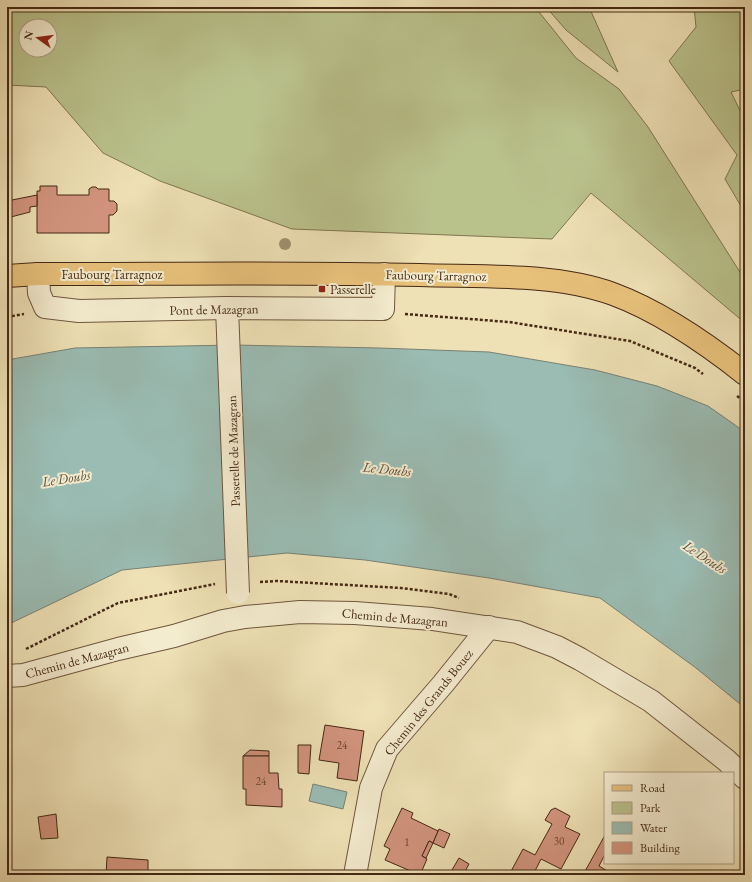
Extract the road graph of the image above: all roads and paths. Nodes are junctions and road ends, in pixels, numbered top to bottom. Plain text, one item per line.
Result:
1 (38, 274) junction
2 (384, 274) junction
3 (7, 276) edge
4 (383, 309) junction
5 (227, 317) junction
6 (745, 374) edge
7 (707, 376) dead end
8 (733, 393) dead end
9 (745, 402) edge
10 (240, 618) junction
11 (488, 627) junction
12 (7, 676) edge
13 (745, 778) edge
14 (355, 875) edge

1 - 2 main road, Faubourg Tarragnoz
1 - 3 main road, Faubourg Tarragnoz
1 - 5 street, Pont de Mazagran
2 - 4 street
2 - 6 main road, Faubourg Tarragnoz
4 - 5 street, Pont de Mazagran
4 - 7 path
5 - 10 street, Passerelle de Mazagran, bridge
8 - 9 path
10 - 11 street, Chemin de Mazagran
10 - 12 street, Chemin de Mazagran
11 - 13 street, Chemin de Mazagran
11 - 14 street, Chemin des Grands Bouez

